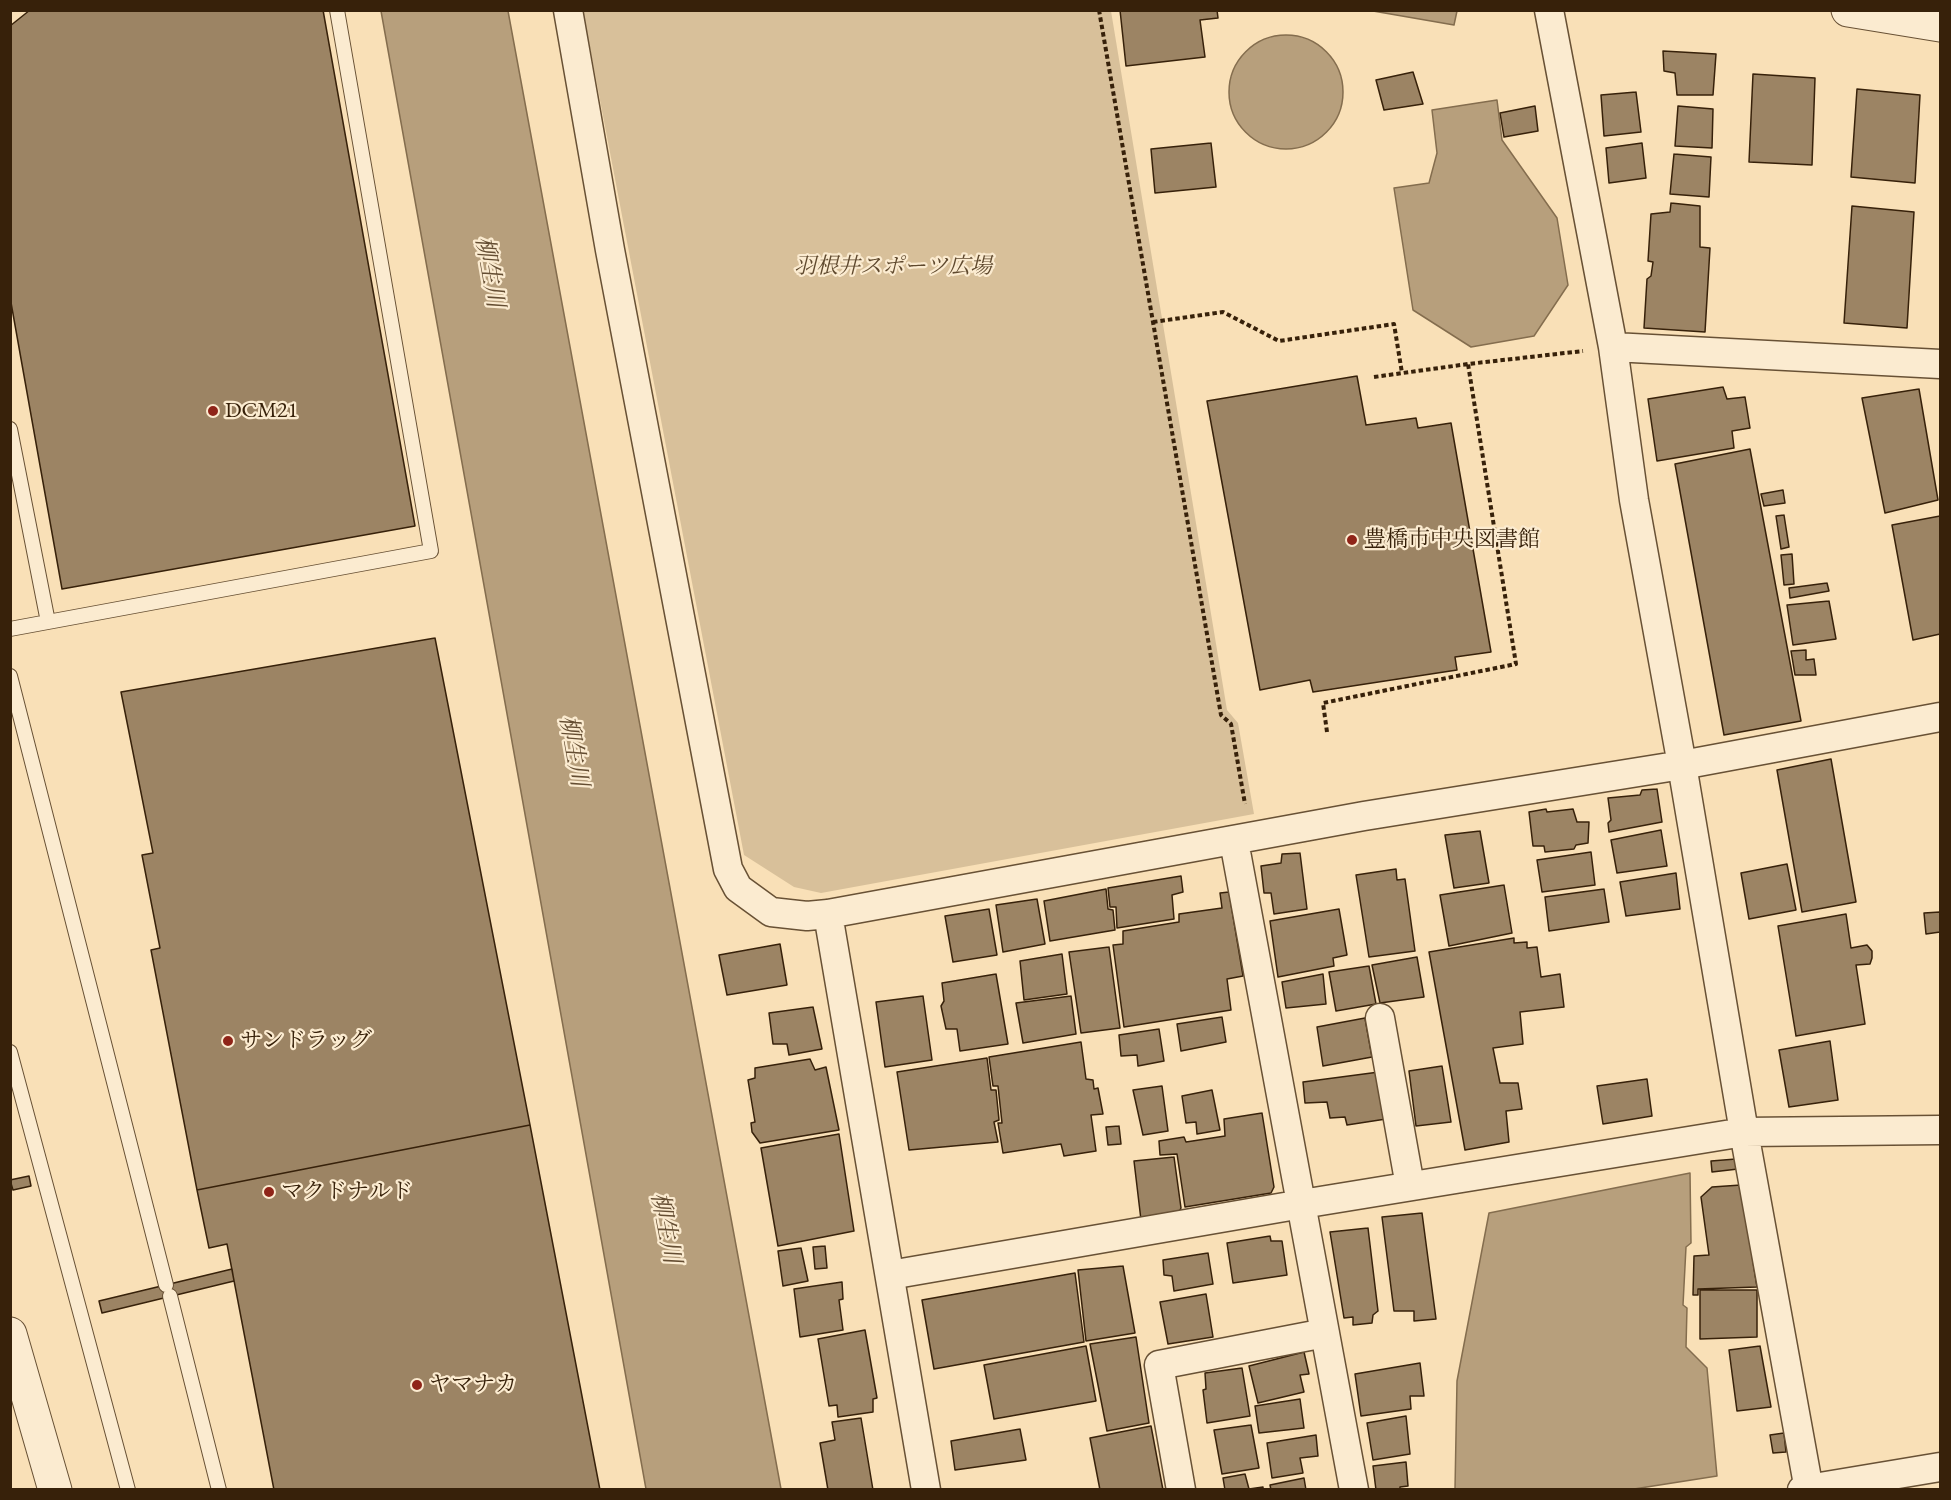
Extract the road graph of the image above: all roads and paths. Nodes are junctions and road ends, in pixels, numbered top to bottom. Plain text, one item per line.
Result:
1 (337, 10) edge
2 (568, 10) edge
3 (1099, 10) edge
4 (1550, 10) edge
5 (1848, 10) edge
6 (1941, 25) edge
7 (1153, 322) junction
8 (1613, 347) junction
9 (1468, 364) junction
10 (1941, 364) edge
11 (1402, 373) junction
12 (1374, 377) dead end
13 (10, 429) edge
14 (48, 622) junction
15 (10, 629) edge
16 (10, 676) edge
17 (1941, 717) edge
18 (1327, 732) dead end
19 (1682, 765) junction
20 (1246, 815) dead end
21 (1234, 841) junction
22 (828, 914) junction
23 (1380, 1018) dead end
24 (10, 1052) edge
25 (1941, 1130) edge
26 (1744, 1132) junction
27 (1410, 1186) junction
28 (1302, 1204) junction
29 (890, 1275) junction
30 (1325, 1333) junction
31 (10, 1334) edge
32 (17, 1379) edge
33 (1941, 1467) edge
34 (1807, 1489) edge
35 (55, 1490) edge
36 (128, 1490) edge
37 (219, 1490) edge
38 (926, 1490) edge
39 (1180, 1490) edge
40 (1354, 1490) edge

1 - 14 lane
2 - 22 street
3 - 7 path
4 - 8 street
5 - 6 street
7 - 11 path
7 - 20 path
8 - 9 path
8 - 10 street
8 - 19 street
9 - 11 path
9 - 18 path
11 - 12 path
13 - 14 lane
14 - 15 lane
16 - 37 lane
17 - 19 street
19 - 21 street
19 - 26 street
21 - 22 street
21 - 28 street
22 - 29 street
23 - 27 street
24 - 36 lane
25 - 26 street
26 - 27 street
26 - 34 street
27 - 28 street
28 - 29 street
28 - 30 street
29 - 38 street
30 - 39 street
30 - 40 street
31 - 32 street
32 - 35 street
33 - 34 street

